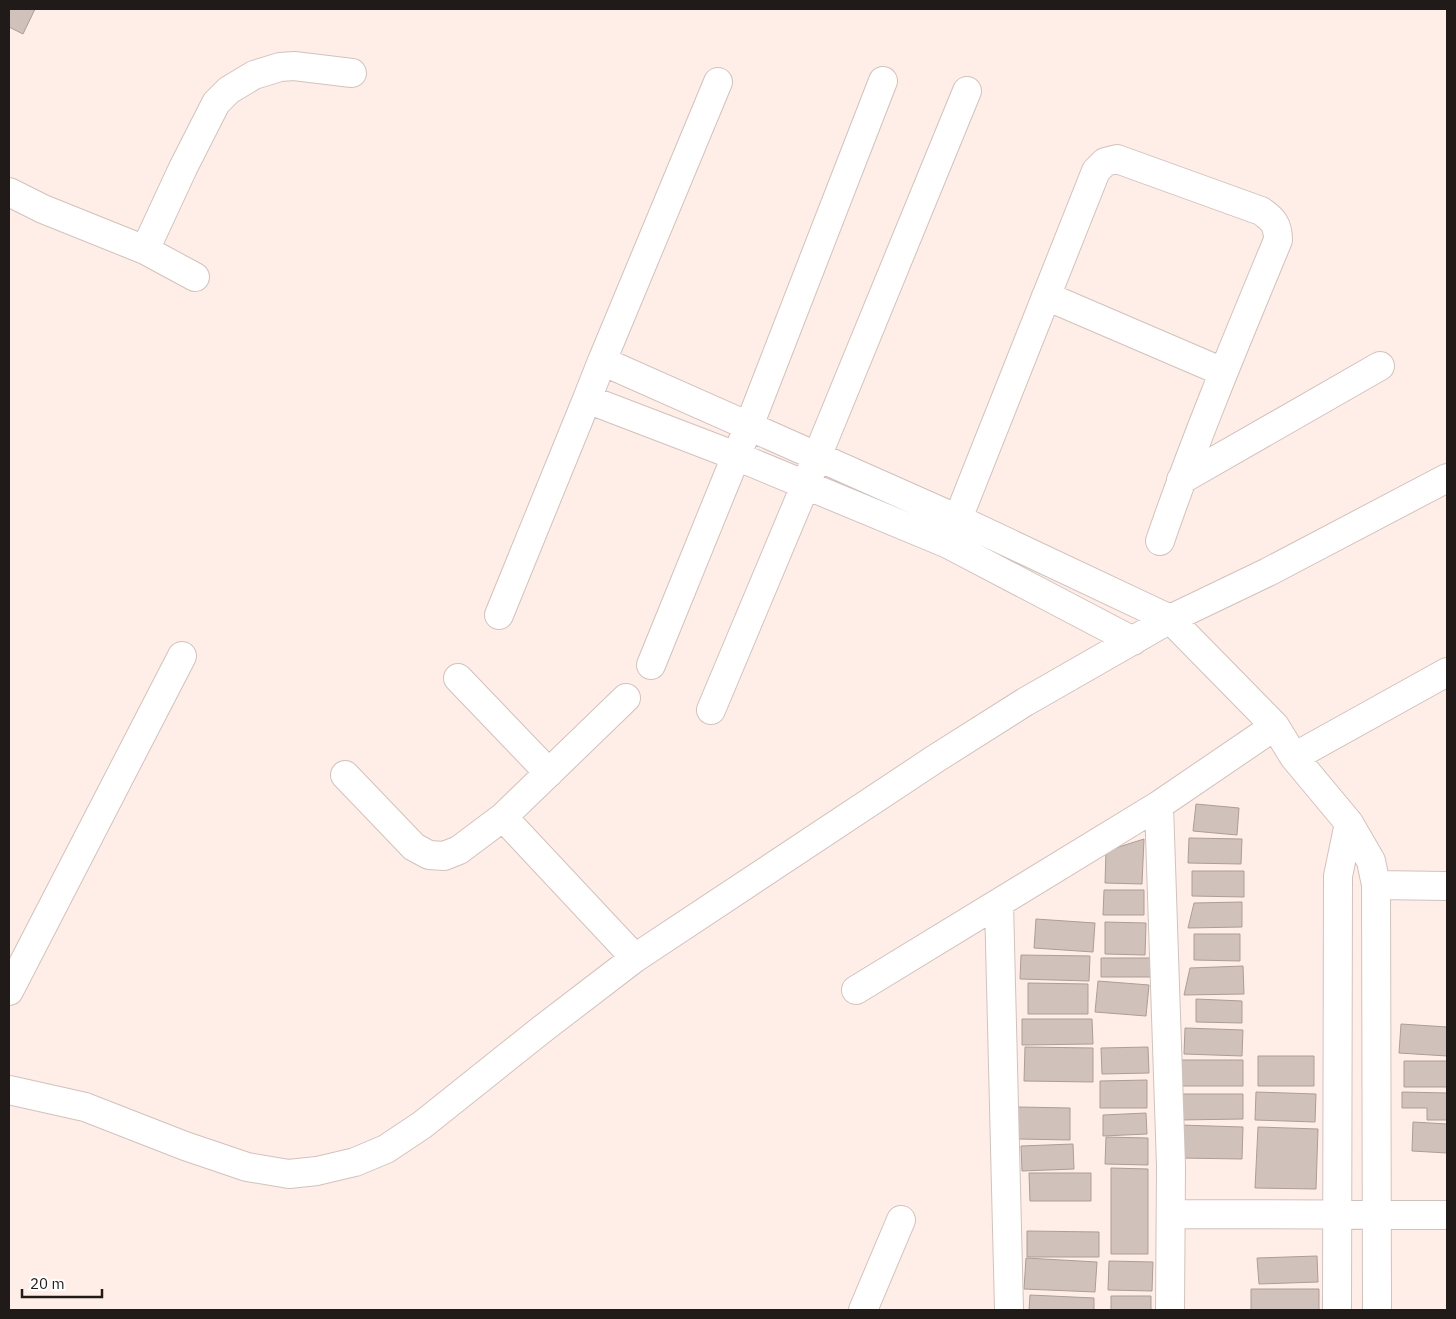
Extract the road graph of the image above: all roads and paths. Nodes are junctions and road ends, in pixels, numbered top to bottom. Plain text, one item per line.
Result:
1 (352, 73) dead end
2 (883, 81) dead end
3 (718, 82) dead end
4 (967, 91) dead end
5 (9, 192) edge
6 (145, 250) junction
7 (195, 277) dead end
8 (1046, 296) junction
9 (602, 361) junction
10 (1380, 366) dead end
11 (1223, 372) junction
12 (587, 399) junction
13 (749, 426) junction
14 (736, 456) junction
15 (817, 457) junction
16 (1447, 478) edge
17 (1181, 480) junction
18 (805, 486) junction
19 (958, 519) junction
20 (1160, 540) dead end
21 (948, 544) junction
22 (499, 615) dead end
23 (1170, 619) junction
24 (1133, 641) junction
25 (182, 656) dead end
26 (651, 665) dead end
27 (1447, 672) edge
28 (458, 678) dead end
29 (626, 698) dead end
30 (711, 710) dead end
31 (1275, 726) junction
32 (1294, 757) junction
33 (549, 773) junction
34 (345, 775) dead end
35 (1159, 805) junction
36 (503, 817) junction
37 (1349, 824) junction
38 (1376, 885) junction
39 (1447, 886) edge
40 (999, 903) junction
41 (635, 958) junction
42 (856, 990) dead end
43 (9, 991) edge
44 (9, 1090) edge
45 (1171, 1214) junction
46 (1336, 1215) junction
47 (1376, 1215) junction
48 (1447, 1215) edge
49 (901, 1220) dead end
50 (863, 1310) edge
51 (1009, 1310) edge
52 (1170, 1310) edge
53 (1337, 1310) edge
54 (1377, 1310) edge

1 - 6 street
2 - 13 street
3 - 9 street
4 - 15 street
5 - 6 street
6 - 7 street
8 - 11 street
8 - 11 street
8 - 19 street
9 - 12 street
9 - 13 street
10 - 17 street
11 - 17 street
12 - 14 street
12 - 22 street
13 - 14 street
13 - 15 street
14 - 18 street
14 - 26 street
15 - 18 street
15 - 19 street
16 - 23 street
17 - 20 street
18 - 21 street
18 - 30 street
19 - 21 street
19 - 23 street
21 - 24 street
23 - 24 street
23 - 31 street
24 - 41 street
25 - 43 street
27 - 32 street
28 - 33 street
29 - 33 street
31 - 32 street
31 - 35 street
32 - 37 street
33 - 36 street
34 - 36 street
35 - 40 street
35 - 45 street
36 - 41 street
37 - 38 street
37 - 46 street
38 - 39 street
38 - 47 street
40 - 42 street
40 - 51 street
41 - 44 street
45 - 46 street
45 - 52 street
46 - 47 street
46 - 53 street
47 - 48 street
47 - 54 street
49 - 50 street

